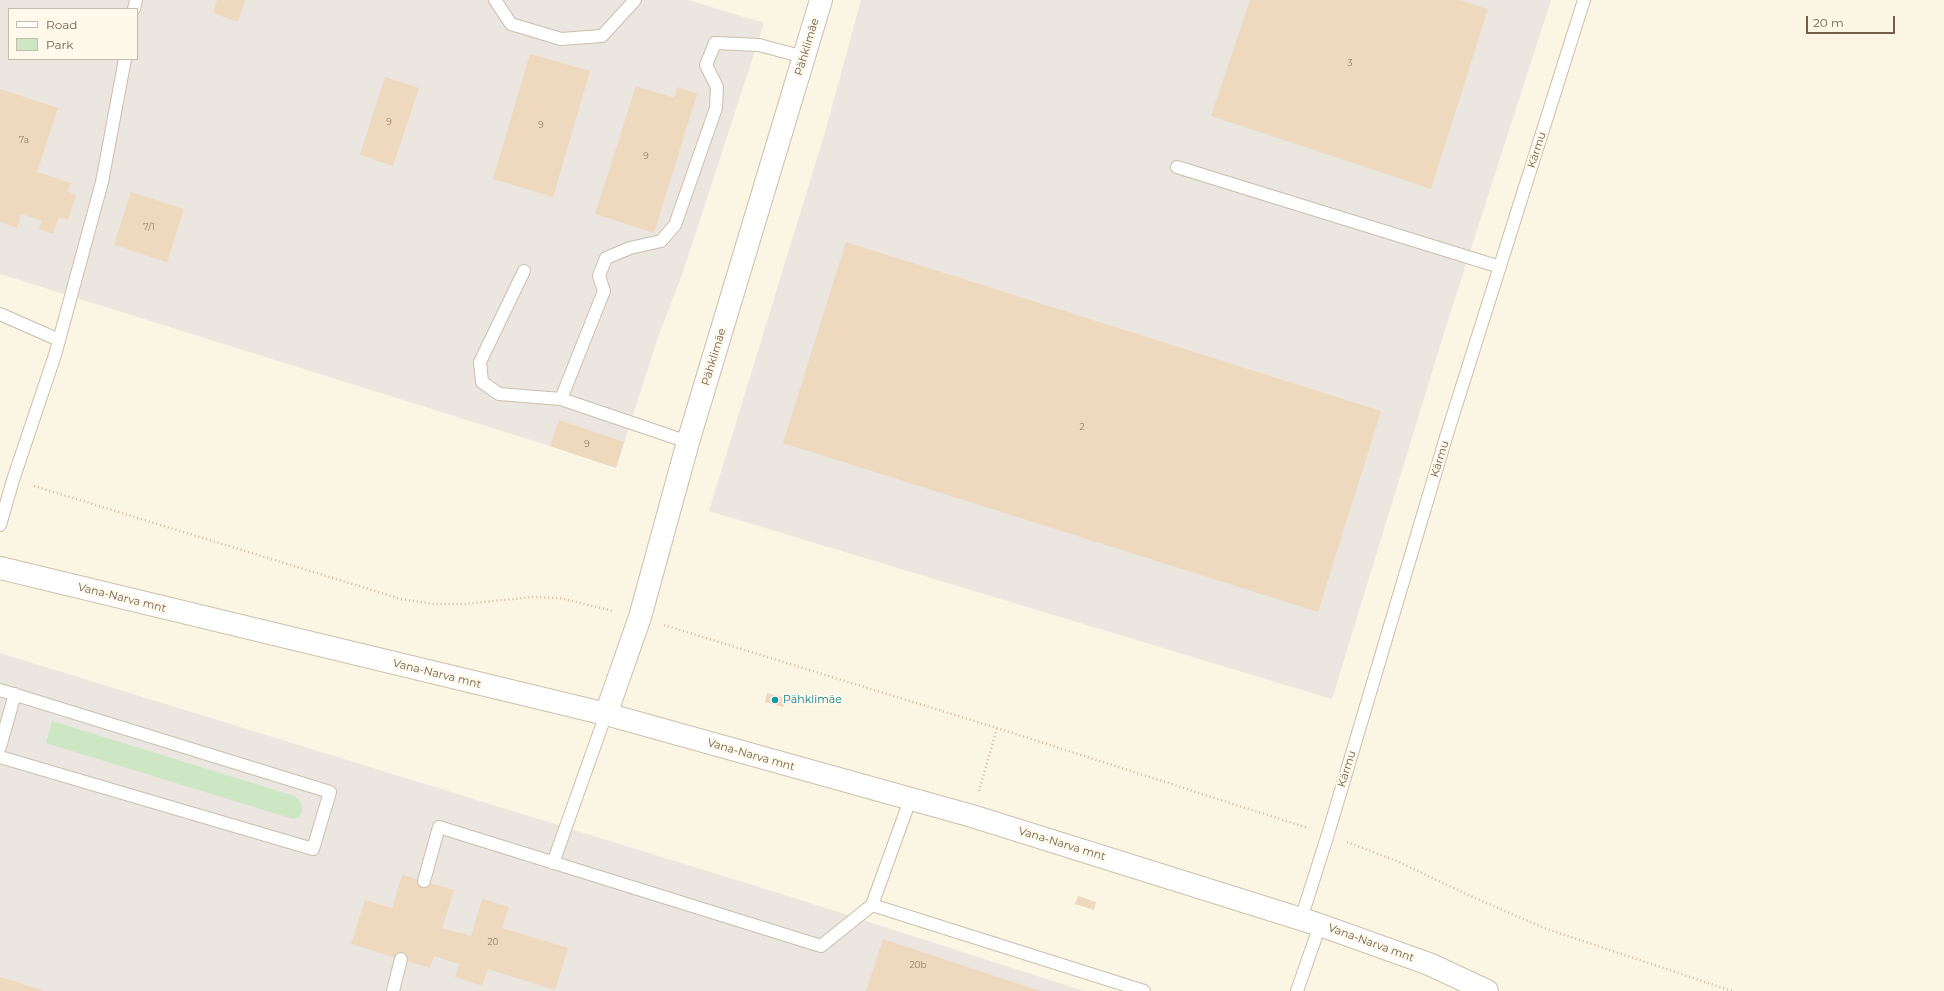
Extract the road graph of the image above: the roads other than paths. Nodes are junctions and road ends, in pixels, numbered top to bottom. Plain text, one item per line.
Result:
1 (495, 0) edge
2 (635, 0) edge
3 (821, 0) edge
4 (1584, 0) edge
5 (804, 57) junction
6 (125, 60) edge
7 (1177, 167) dead end
8 (1500, 267) junction
9 (524, 271) dead end
10 (0, 314) edge
11 (59, 340) junction
12 (561, 399) junction
13 (688, 442) junction
14 (0, 525) edge
15 (0, 568) edge
16 (0, 690) edge
17 (15, 694) junction
18 (606, 714) junction
19 (0, 747) edge
20 (0, 757) edge
21 (910, 800) junction
22 (553, 863) junction
23 (424, 881) dead end
24 (872, 905) junction
25 (1310, 922) junction
26 (401, 959) dead end
27 (393, 991) edge
28 (1144, 991) edge
29 (1297, 991) edge
30 (1487, 991) edge

1 - 2 lane
3 - 5 main road, Pähklimäe
4 - 8 lane, Kärmu
5 - 12 lane
5 - 13 main road, Pähklimäe
6 - 11 lane
7 - 8 lane
8 - 25 lane, Kärmu
9 - 12 lane
10 - 11 lane
11 - 14 lane
12 - 13 lane
13 - 18 main road, Pähklimäe
15 - 18 main road, Vana-Narva mnt
16 - 17 lane
17 - 19 lane
17 - 20 lane
18 - 21 main road, Vana-Narva mnt
18 - 22 lane
21 - 24 lane
21 - 25 main road, Vana-Narva mnt
22 - 23 lane
22 - 24 lane
24 - 28 lane
25 - 29 lane, Kärmu
25 - 30 main road, Vana-Narva mnt
26 - 27 lane

